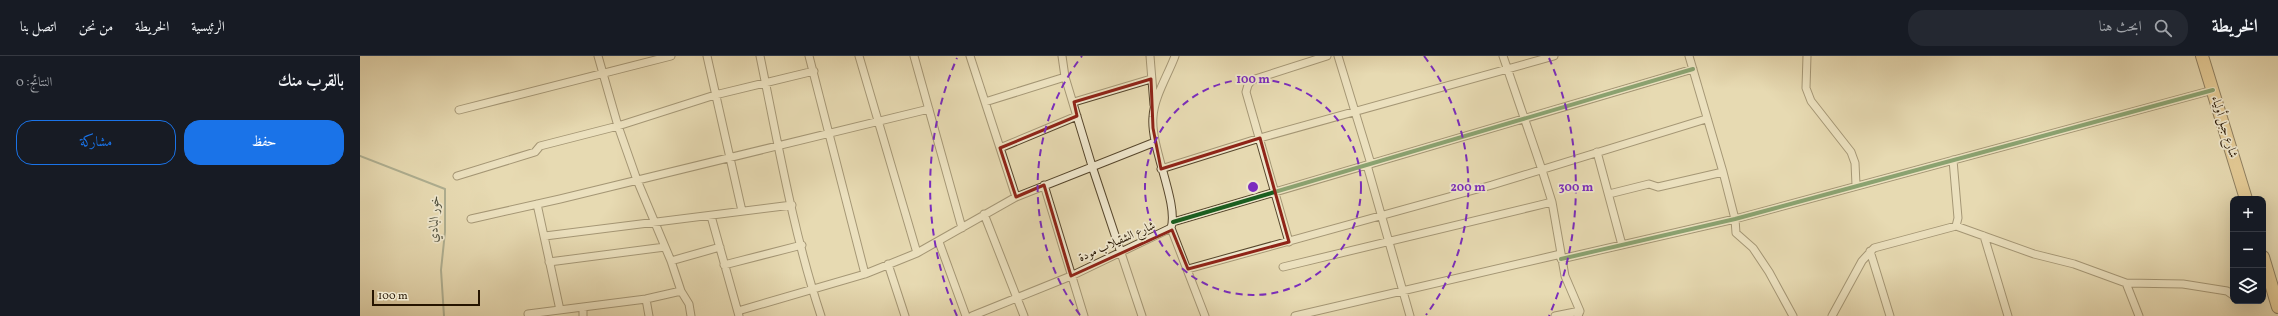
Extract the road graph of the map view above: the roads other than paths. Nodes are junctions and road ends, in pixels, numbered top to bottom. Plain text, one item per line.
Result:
1 (598, 56) edge
2 (671, 56) edge
3 (707, 56) edge
4 (760, 56) edge
5 (810, 56) edge
6 (859, 56) edge
7 (914, 56) edge
8 (970, 56) edge
9 (1062, 56) edge
10 (1150, 56) edge
11 (1175, 56) edge
12 (1327, 56) edge
13 (1338, 56) edge
14 (1503, 56) edge
15 (1554, 56) edge
16 (1689, 56) edge
17 (1807, 56) edge
18 (2202, 56) edge
19 (1693, 69) junction
20 (1506, 70) junction
21 (814, 71) junction
22 (603, 75) junction
23 (1065, 77) junction
24 (1151, 79) junction
25 (766, 82) junction
26 (2213, 90) junction
27 (716, 94) junction
28 (985, 102) junction
29 (1074, 102) junction
30 (929, 109) junction
31 (459, 110) dead end
32 (1154, 110) junction
33 (1355, 111) junction
34 (1077, 116) junction
35 (1524, 118) junction
36 (1706, 119) junction
37 (877, 122) junction
38 (618, 126) junction
39 (829, 133) junction
40 (1260, 138) junction
41 (1156, 142) junction
42 (779, 146) junction
43 (1000, 148) junction
44 (1597, 152) junction
45 (731, 157) junction
46 (1953, 160) junction
47 (1369, 164) junction
48 (1092, 166) junction
49 (1161, 169) junction
50 (1542, 170) junction
51 (1723, 172) junction
52 (457, 176) dead end
53 (637, 180) junction
54 (1044, 185) junction
55 (1856, 185) junction
56 (1274, 193) junction
57 (1609, 194) junction
58 (2245, 196) edge
59 (1016, 197) junction
60 (1552, 202) junction
61 (538, 204) junction
62 (792, 205) junction
63 (742, 211) junction
64 (984, 214) junction
65 (711, 216) junction
66 (1380, 216) junction
67 (471, 218) dead end
68 (1735, 219) junction
69 (654, 223) junction
70 (1172, 225) junction
71 (1956, 226) junction
72 (962, 228) junction
73 (545, 236) junction
74 (1984, 236) junction
75 (939, 242) junction
76 (1288, 242) junction
77 (1389, 242) junction
78 (1622, 244) junction
79 (802, 245) junction
80 (665, 247) junction
81 (720, 247) junction
82 (1870, 251) junction
83 (916, 253) junction
84 (1119, 253) junction
85 (1561, 256) junction
86 (549, 262) junction
87 (671, 262) junction
88 (2266, 263) edge
89 (888, 264) junction
90 (724, 265) junction
91 (1283, 267) dead end
92 (1188, 269) junction
93 (865, 274) junction
94 (1071, 276) junction
95 (2274, 279) edge
96 (2126, 283) junction
97 (1404, 289) junction
98 (812, 290) junction
99 (681, 291) junction
100 (2230, 293) edge
101 (1018, 298) junction
102 (646, 299) junction
103 (583, 307) junction
104 (2278, 307) edge
105 (560, 310) junction
106 (739, 313) edge
107 (528, 314) dead end
108 (1579, 314) edge
109 (583, 316) edge
110 (649, 316) edge
111 (691, 316) edge
112 (821, 316) edge
113 (905, 316) edge
114 (966, 316) edge
115 (972, 316) edge
116 (1024, 316) edge
117 (1084, 316) edge
118 (1142, 316) edge
119 (1205, 316) edge
120 (1295, 316) edge
121 (1410, 316) edge
122 (1554, 316) edge
123 (1793, 316) edge
124 (1832, 316) edge
125 (1890, 316) edge
126 (2008, 316) edge
127 (2139, 316) edge

1 - 22 street
2 - 22 street
3 - 27 street
4 - 25 street
5 - 21 street
6 - 37 street
7 - 30 street
8 - 28 street
9 - 23 street
10 - 24 street
11 - 32 street
12 - 40 street
13 - 33 street
14 - 20 street
15 - 20 street
16 - 19 street
17 - 55 street
18 - 26 highway, شارع جبل أولياء
19 - 35 street, شارع الشقيلاب مودة
19 - 36 street
20 - 33 street
20 - 35 street
21 - 25 street
21 - 39 street
22 - 31 street
22 - 38 street
23 - 28 street
23 - 29 street
24 - 29 street
24 - 32 street
25 - 27 street
25 - 42 street
26 - 46 street
26 - 58 highway, شارع جبل أولياء
27 - 38 street
27 - 45 street
28 - 43 street
29 - 34 street
30 - 37 street
30 - 72 street
32 - 41 street
33 - 40 street
33 - 47 street
34 - 43 street
34 - 48 street
35 - 47 street, شارع الشقيلاب مودة
35 - 50 street
36 - 44 street
36 - 51 street
37 - 39 street
37 - 83 street
38 - 52 street
38 - 53 street
39 - 42 street
39 - 93 street
40 - 49 street
40 - 56 street
41 - 48 street
41 - 49 street
42 - 45 street
42 - 62 street
43 - 59 street
44 - 50 street
44 - 57 street
45 - 53 street
45 - 63 street
46 - 55 street
46 - 71 street
47 - 56 street, شارع الشقيلاب مودة
47 - 66 street
48 - 54 street
48 - 84 street
49 - 70 street
50 - 60 street
50 - 66 street
51 - 57 street
51 - 68 street
53 - 61 street
53 - 69 street
54 - 59 street
54 - 94 street
55 - 68 street
56 - 70 street, شارع الشقيلاب مودة
56 - 76 street
57 - 78 street
59 - 64 street
60 - 77 street
60 - 85 street
61 - 67 street
61 - 73 street
62 - 63 street
62 - 79 street
63 - 65 street
64 - 72 street
64 - 101 street
65 - 69 street
65 - 81 street
66 - 76 street
66 - 77 street
68 - 78 street
68 - 123 street
69 - 73 street
69 - 80 street
70 - 84 street, شارع الشقيلاب مودة
70 - 92 street
71 - 74 street
71 - 82 street
72 - 75 street
73 - 86 street
74 - 96 street
74 - 126 street
75 - 83 street
75 - 114 street
76 - 92 street
77 - 91 street
77 - 97 street
78 - 85 street
79 - 90 street
79 - 98 street
80 - 86 street
80 - 87 street
81 - 87 street
81 - 90 street
82 - 124 street
82 - 125 street
83 - 89 street
84 - 94 street, شارع الشقيلاب مودة
84 - 118 street
85 - 97 street
85 - 108 street
86 - 105 street
87 - 99 street
88 - 95 highway
89 - 93 street
89 - 113 street
90 - 106 street
92 - 119 street
93 - 98 street
94 - 101 street, شارع الشقيلاب مودة
94 - 117 street
95 - 104 highway
96 - 100 street
96 - 127 street
97 - 120 street
97 - 121 street
98 - 106 street
98 - 112 street
99 - 102 street
99 - 111 street
101 - 115 street, شارع الشقيلاب مودة
101 - 116 street
102 - 103 street
102 - 110 street
103 - 105 street
103 - 109 street
105 - 107 street
108 - 122 street

